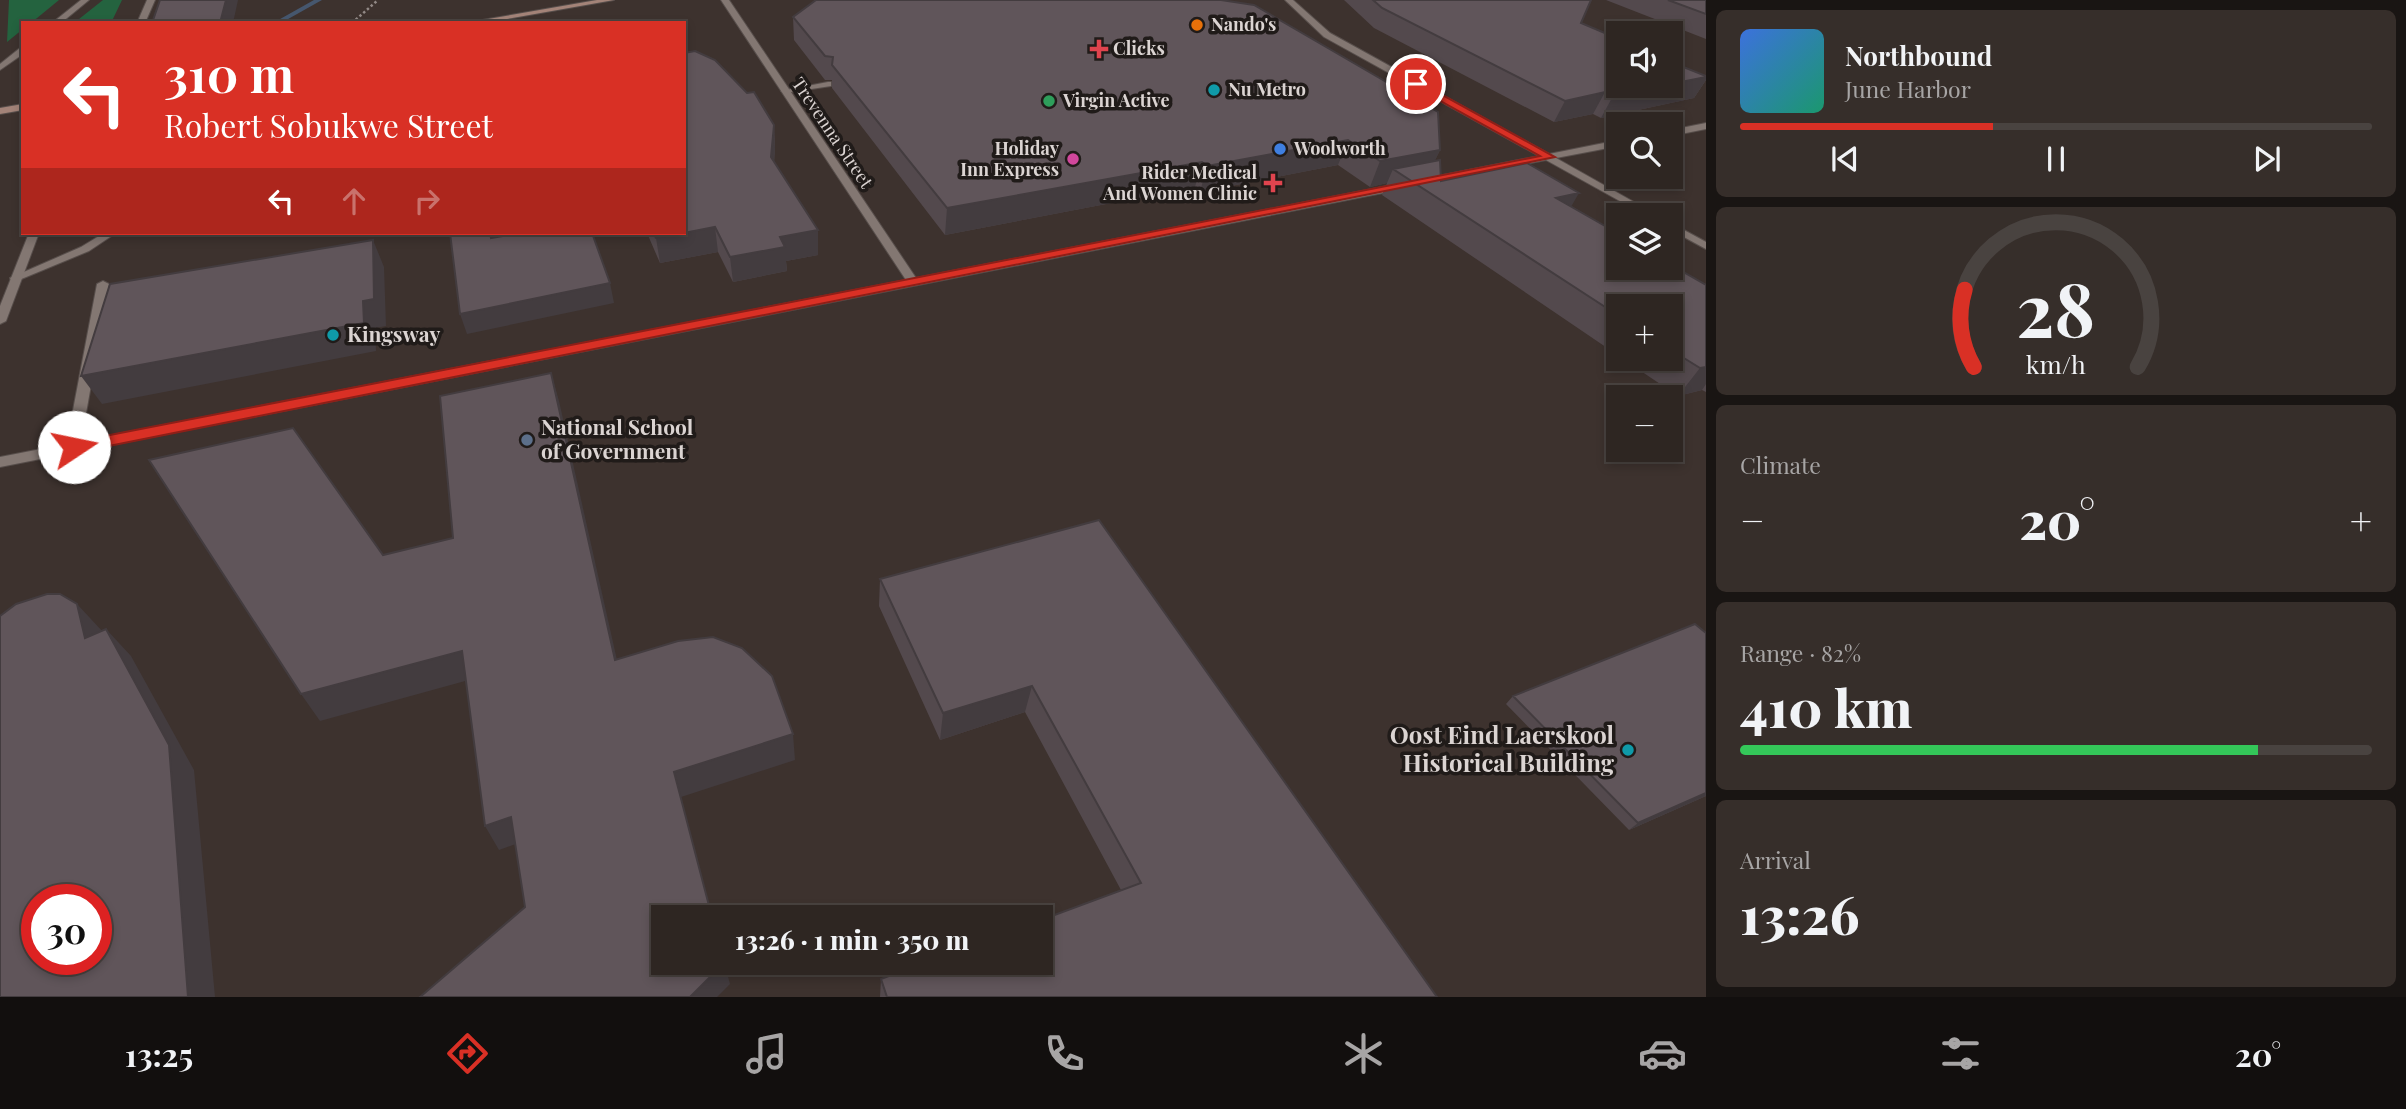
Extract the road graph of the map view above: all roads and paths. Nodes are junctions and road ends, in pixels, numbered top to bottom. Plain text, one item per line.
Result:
1 (85, 0) edge
2 (151, 0) edge
3 (378, 0) edge
4 (610, 0) edge
5 (725, 0) edge
6 (1289, 0) edge
7 (59, 21) edge
8 (142, 21) edge
9 (354, 21) edge
10 (481, 21) edge
11 (21, 52) edge
12 (0, 68) edge
13 (828, 84) edge
14 (785, 90) junction
15 (21, 107) edge
16 (0, 111) edge
17 (1706, 126) edge
18 (1683, 131) edge
19 (1606, 146) edge
20 (1550, 157) junction
21 (1631, 203) edge
22 (1683, 233) edge
23 (33, 235) edge
24 (108, 235) edge
25 (1706, 246) edge
26 (15, 278) junction
27 (913, 282) junction
28 (103, 284) dead end
29 (0, 321) edge
30 (74, 447) junction
31 (0, 462) edge

1 - 7 street
2 - 8 street
3 - 9 path
4 - 10 main road
5 - 14 street, Trevenna Street
6 - 20 street
11 - 12 street
13 - 14 street
14 - 27 street, Trevenna Street
15 - 16 main road
17 - 18 street
19 - 20 street
20 - 21 street
20 - 27 street
22 - 25 street
23 - 26 street
24 - 26 street
26 - 29 street
27 - 30 street
28 - 30 street
30 - 31 street

